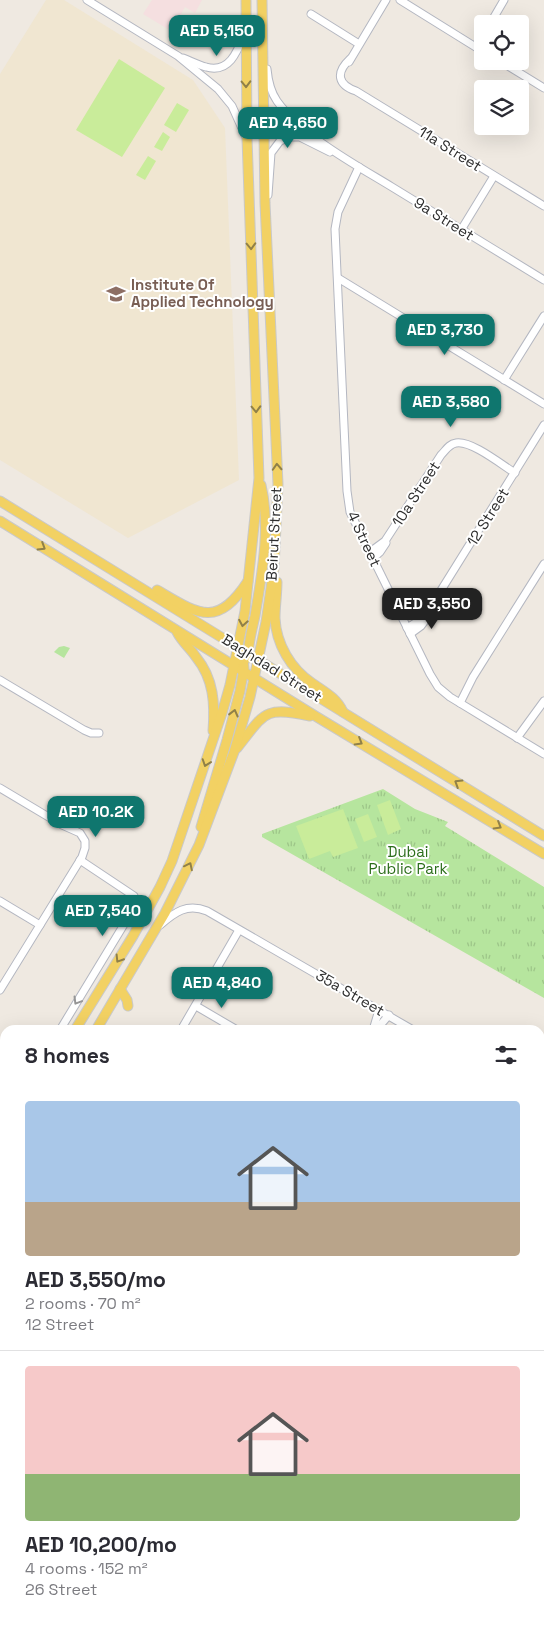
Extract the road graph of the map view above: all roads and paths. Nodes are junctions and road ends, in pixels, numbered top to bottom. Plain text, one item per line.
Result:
1 (87, 0) edge
2 (246, 0) edge
3 (262, 0) edge
4 (386, 0) edge
5 (400, 0) edge
6 (504, 0) edge
7 (311, 14) dead end
8 (495, 15) edge
9 (245, 30) junction
10 (261, 40) junction
11 (359, 44) junction
12 (474, 45) edge
13 (178, 56) junction
14 (515, 70) edge
15 (544, 88) edge
16 (247, 138) junction
17 (344, 158) junction
18 (362, 168) junction
19 (494, 176) junction
20 (265, 203) junction
21 (544, 206) edge
22 (461, 230) junction
23 (338, 278) junction
24 (544, 280) edge
25 (358, 290) junction
26 (339, 291) junction
27 (544, 316) edge
28 (504, 380) junction
29 (544, 404) edge
30 (544, 425) edge
31 (515, 473) junction
32 (259, 478) junction
33 (0, 501) edge
34 (0, 521) edge
35 (80, 549) junction
36 (371, 555) junction
37 (544, 564) edge
38 (274, 568) junction
39 (249, 579) junction
40 (176, 630) junction
41 (408, 631) junction
42 (238, 647) junction
43 (248, 653) junction
44 (259, 660) junction
45 (234, 666) junction
46 (244, 672) junction
47 (254, 678) junction
48 (0, 680) edge
49 (544, 701) edge
50 (458, 702) junction
51 (343, 713) junction
52 (317, 717) junction
53 (99, 733) dead end
54 (520, 740) junction
55 (213, 744) junction
56 (234, 752) junction
57 (544, 754) edge
58 (0, 788) edge
59 (508, 814) junction
60 (544, 831) edge
61 (544, 836) edge
62 (199, 845) junction
63 (544, 854) edge
64 (80, 860) junction
65 (0, 900) edge
66 (40, 925) junction
67 (156, 928) junction
68 (242, 932) junction
69 (0, 989) edge
70 (120, 989) junction
71 (128, 1006) dead end
72 (196, 1006) junction
73 (379, 1010) junction
74 (389, 1016) junction
75 (63, 1025) edge
76 (78, 1025) edge
77 (99, 1025) edge
78 (184, 1025) edge
79 (228, 1025) edge
80 (375, 1025) edge
81 (379, 1025) edge
82 (404, 1025) edge

1 - 13 street
2 - 9 main road, Beirut Street
3 - 10 main road, Beirut Street
4 - 11 street, 11a Street
5 - 12 street
6 - 8 street
7 - 11 street
9 - 13 street
9 -> 16 main road, Beirut Street
10 - 17 street, 9a Street
10 - 20 main road, Beirut Street
11 - 19 street, 11a Street
13 - 16 street
14 - 15 street
16 -> 32 main road, Beirut Street
17 - 18 street, 9a Street
17 - 20 street, 9a Street
18 - 22 street, 9a Street
18 - 23 street, 4 Street
19 - 21 street, 11a Street
19 - 22 street
38 -> 20 main road, Beirut Street
22 - 24 street, 9a Street
23 - 25 street
23 - 26 street, 4 Street
25 - 26 street
25 - 28 street
26 - 36 street, 4 Street
27 - 28 street
28 - 29 street
30 - 31 street, 12 Street
31 - 36 street, 10a Street
31 - 41 street, 12 Street
32 - 39 main road, Beirut Street
32 - 43 main road
33 - 35 main road, Baghdad Street
34 -> 40 main road, Baghdad Street
35 - 39 main road
35 - 42 main road, Baghdad Street
36 - 41 street, 4 Street
37 - 50 street
38 - 44 main road, Beirut Street
38 - 51 main road
39 -> 42 main road, Beirut Street
40 - 45 main road, Baghdad Street
40 - 55 main road
41 - 50 street, 4 Street
42 - 43 main road, Baghdad Street
42 - 45 main road, Beirut Street
42 - 46 main road
43 - 44 main road, Baghdad Street
43 - 47 main road
44 - 47 main road, Beirut Street
44 - 51 main road, Baghdad Street
45 - 46 main road, Baghdad Street
45 - 55 main road, Beirut Street
46 - 47 main road, Baghdad Street
62 -> 46 main road
47 - 52 main road, Baghdad Street
47 - 56 main road, Beirut Street
48 - 53 street
49 - 54 street
50 - 54 street, 4 Street
59 -> 51 main road, Baghdad Street
52 - 56 main road
52 -> 63 main road, Baghdad Street
54 - 57 street, 4 Street
55 -> 76 main road, Beirut Street
56 - 62 main road, Beirut Street
58 - 64 street
59 - 60 street
59 - 61 main road, Baghdad Street
67 -> 62 main road, Beirut Street
64 - 66 street
64 -> 75 street
65 - 66 street
66 - 69 street
67 - 68 street, 35a Street
67 - 70 main road, Beirut Street
68 - 72 street
68 - 73 street, 35a Street
70 - 71 main road
70 - 77 main road, Beirut Street
72 - 78 street
72 - 79 street
73 - 74 street, 35a Street
73 - 80 street
74 - 81 street
74 - 82 street, 35a Street

